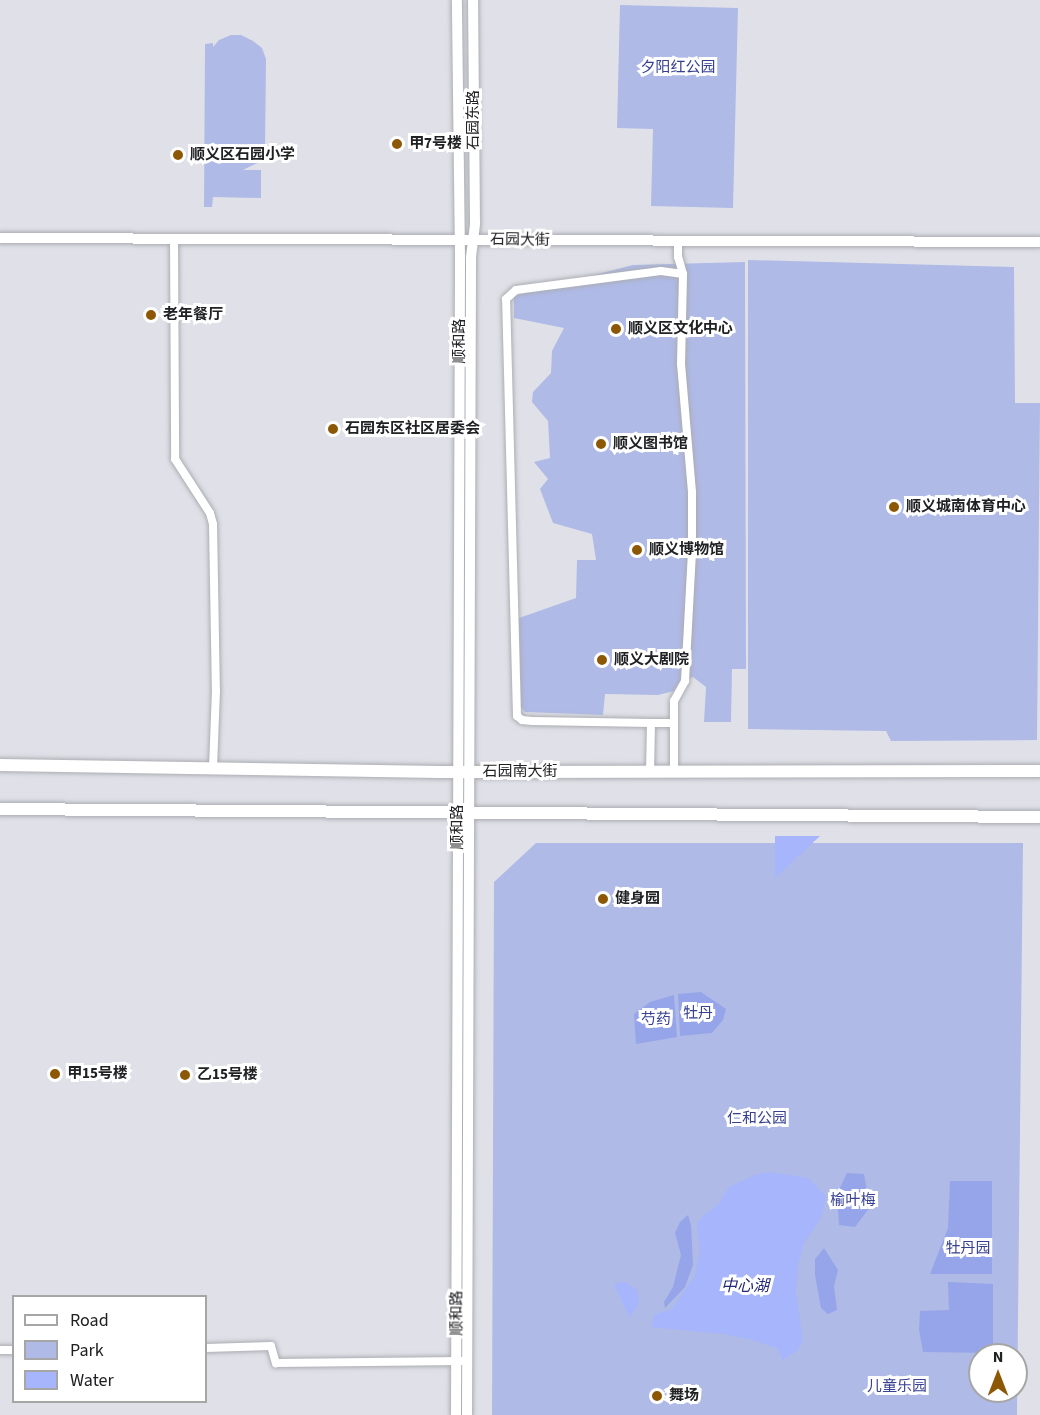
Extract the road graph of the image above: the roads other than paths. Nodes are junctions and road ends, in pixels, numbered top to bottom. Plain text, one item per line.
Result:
1 (457, 0) edge
2 (473, 0) edge
3 (0, 238) edge
4 (174, 238) junction
5 (459, 238) junction
6 (474, 239) junction
7 (676, 240) junction
8 (1040, 242) edge
9 (661, 271) junction
10 (683, 274) junction
11 (651, 723) junction
12 (674, 723) junction
13 (0, 765) edge
14 (213, 767) junction
15 (1040, 771) edge
16 (464, 772) junction
17 (650, 772) junction
18 (674, 772) junction
19 (0, 808) edge
20 (464, 811) junction
21 (1040, 817) edge
22 (207, 1348) edge
23 (462, 1361) junction
24 (456, 1415) edge
25 (467, 1415) edge

1 - 5 main road, 石园东路
2 - 6 main road, 石园东路
3 - 4 main road, 石园大街
4 - 5 main road, 石园大街
4 - 14 street
5 - 6 main road, 石园大街
5 - 16 main road, 顺和路
6 - 7 main road, 石园大街
6 - 16 main road, 顺和路
7 - 8 main road, 石园大街
7 - 9 street
7 - 10 street
9 - 10 street
9 - 11 street
10 - 12 street
11 - 12 street
11 - 17 street
12 - 18 street
13 - 14 main road, 石园南大街
14 - 16 main road, 石园南大街
15 - 18 main road, 石园南大街
16 - 17 main road, 石园南大街
16 - 20 main road, 顺和路
17 - 18 main road, 石园南大街
19 - 20 main road
20 - 21 main road
20 - 23 main road, 顺和路
22 - 23 street
23 - 24 main road, 顺和路
23 - 25 main road, 顺和路

